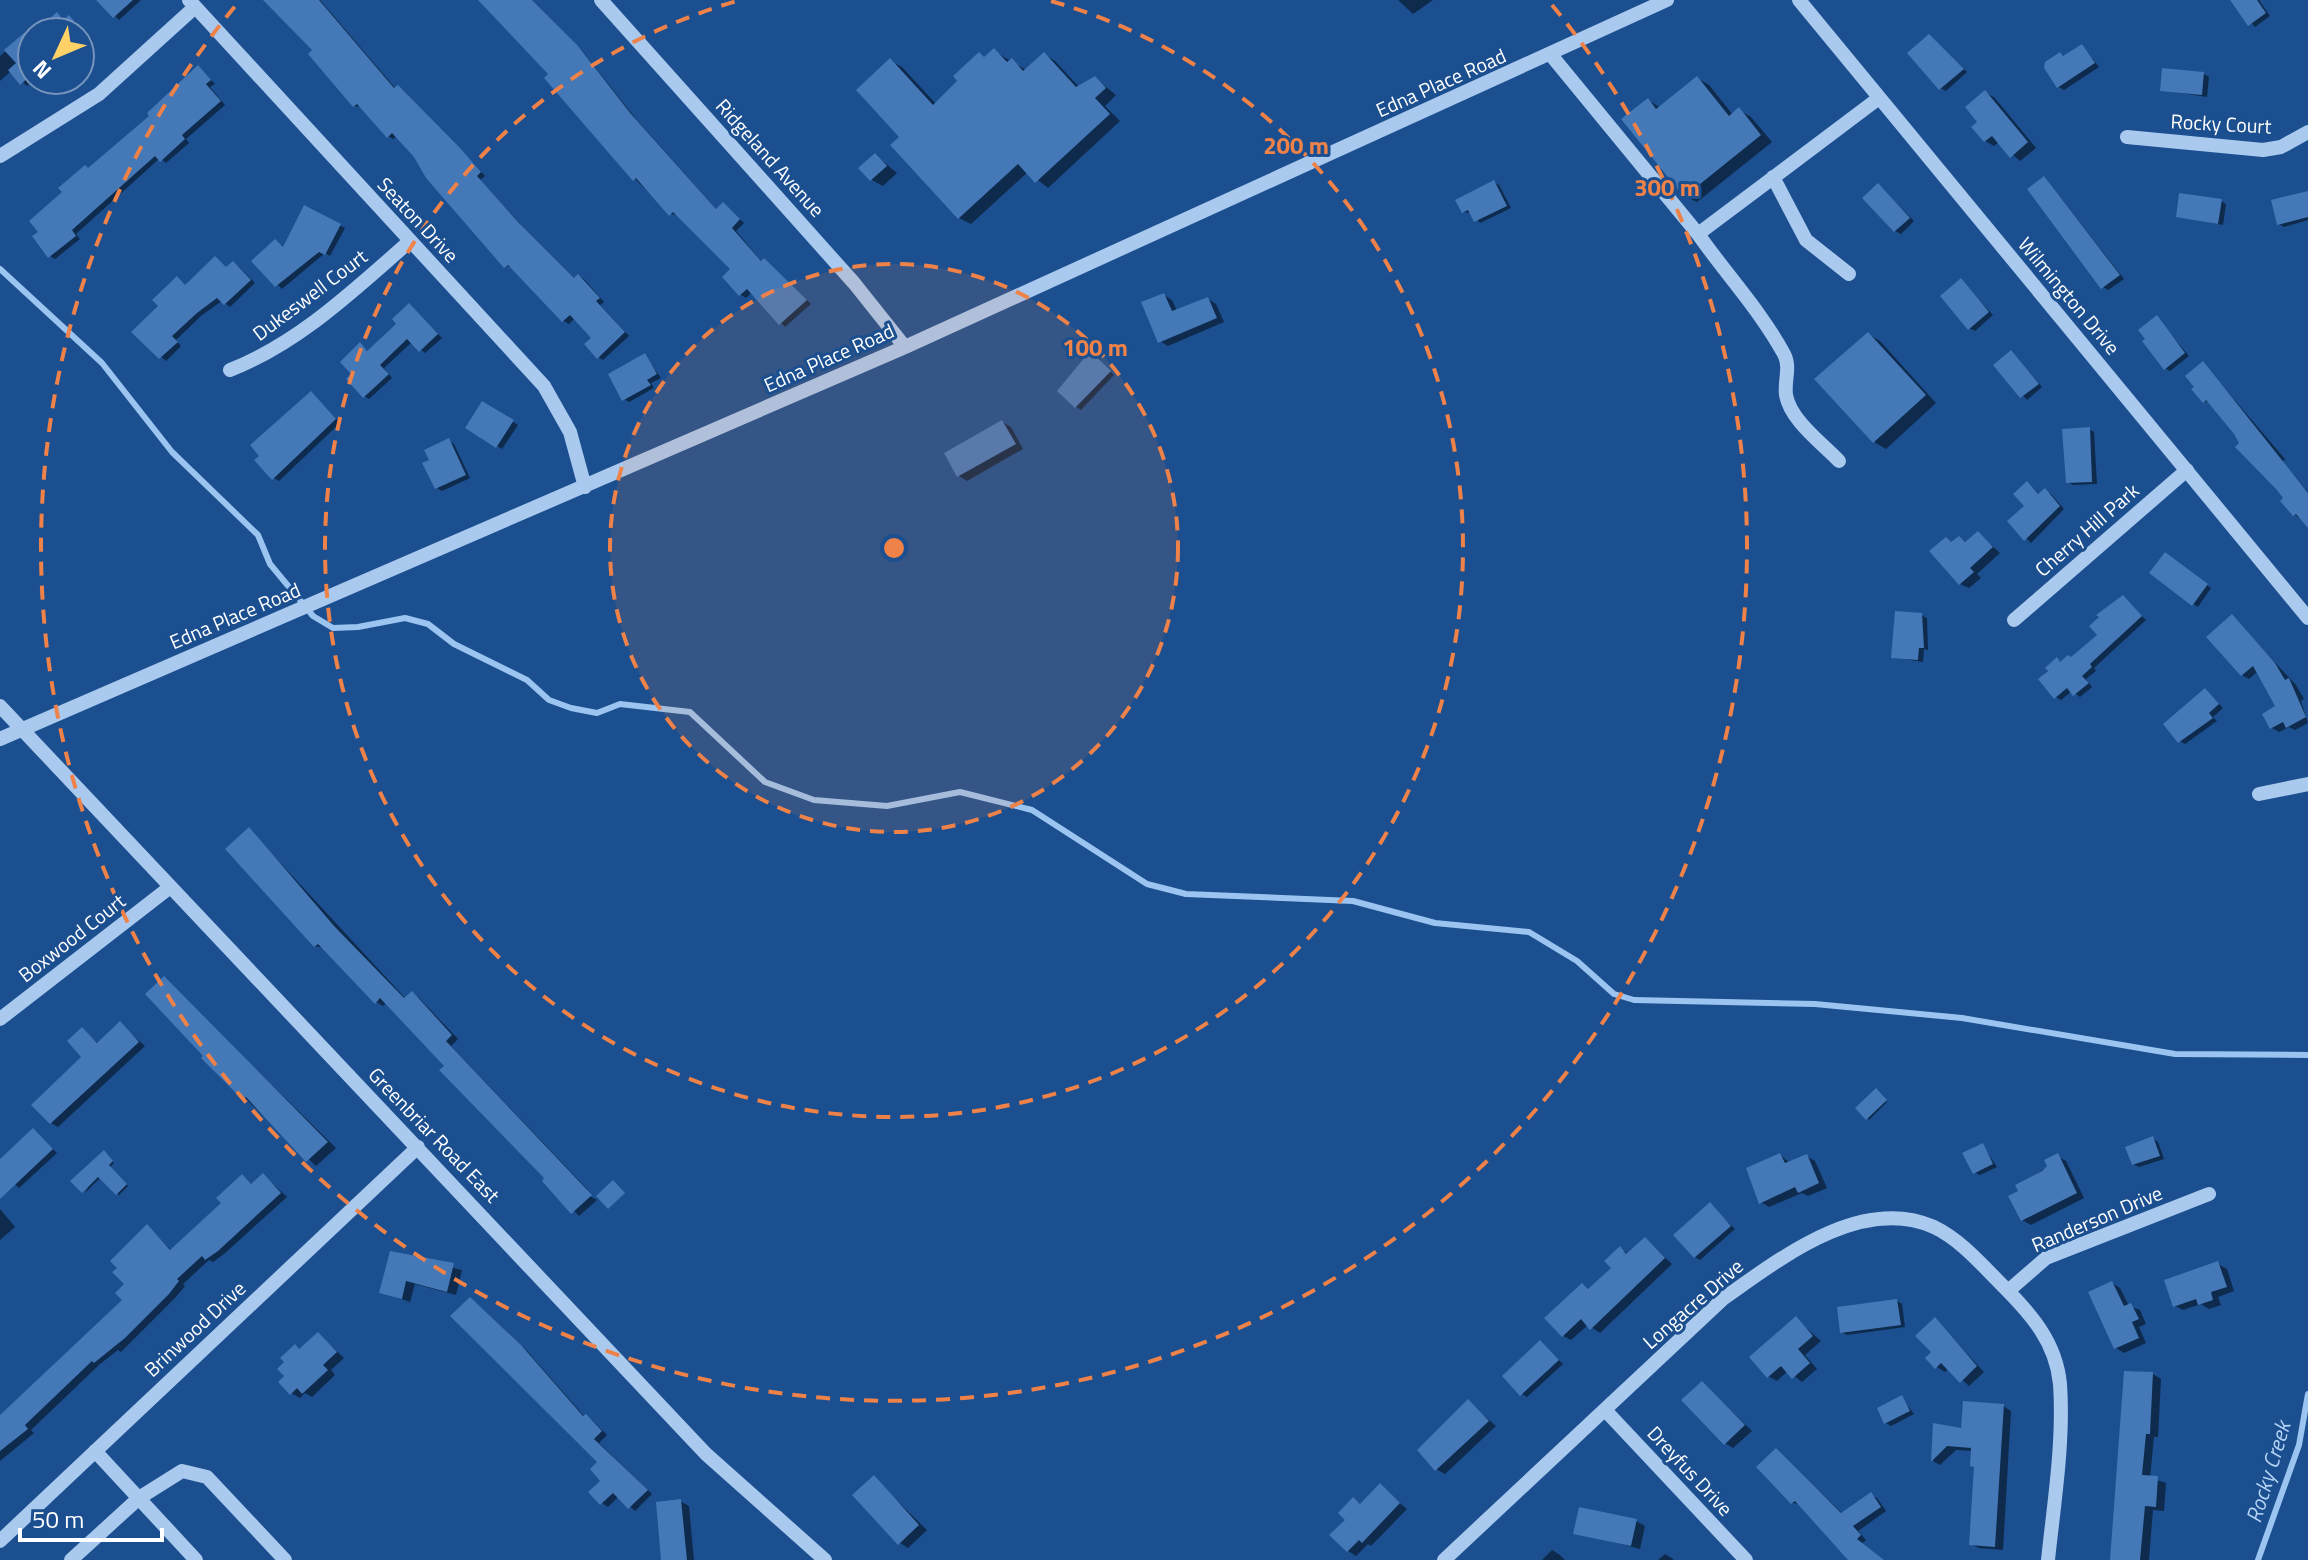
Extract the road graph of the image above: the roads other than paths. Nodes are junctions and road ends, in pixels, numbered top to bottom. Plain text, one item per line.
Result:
1 (601, 0) edge
2 (1667, 0) edge
3 (1799, 0) edge
4 (192, 4) edge
5 (1551, 55) junction
6 (1879, 98) junction
7 (2308, 132) edge
8 (2127, 137) dead end
9 (0, 156) edge
10 (1773, 177) junction
11 (1698, 234) junction
12 (410, 241) junction
13 (1849, 274) dead end
14 (905, 347) junction
15 (230, 370) dead end
16 (1839, 461) dead end
17 (2187, 470) junction
18 (585, 487) junction
19 (2308, 618) edge
20 (2014, 620) dead end
21 (0, 706) edge
22 (21, 728) junction
23 (0, 739) edge
24 (2308, 784) edge
25 (2259, 794) dead end
26 (169, 888) junction
27 (0, 1019) edge
28 (418, 1147) junction
29 (2209, 1194) dead end
30 (2008, 1291) junction
31 (1605, 1410) junction
32 (95, 1451) junction
33 (139, 1498) junction
34 (0, 1541) edge
35 (71, 1560) edge
36 (196, 1560) edge
37 (285, 1560) edge
38 (825, 1560) edge
39 (1444, 1560) edge
40 (1746, 1560) edge
41 (2048, 1560) edge

1 - 14 street, Ridgeland Avenue
2 - 5 street, Edna Place Road
3 - 6 street, Wilmington Drive
4 - 9 street
4 - 12 street, Seaton Drive
5 - 11 street
5 - 14 street, Edna Place Road
6 - 10 street
6 - 17 street, Wilmington Drive
7 - 8 street, Rocky Court
10 - 11 street
10 - 13 street
11 - 16 street
12 - 15 street, Dukeswell Court
12 - 18 street, Seaton Drive
14 - 18 street, Edna Place Road
17 - 19 street, Wilmington Drive
17 - 20 street, Cherry Hill Park
18 - 22 street, Edna Place Road
21 - 22 street, Greenbriar Road East
22 - 23 street, Edna Place Road
22 - 26 street, Greenbriar Road East
24 - 25 street
26 - 27 street, Boxwood Court
26 - 28 street, Greenbriar Road East
28 - 32 street, Brinwood Drive
28 - 38 street, Greenbriar Road East
29 - 30 street, Randerson Drive
30 - 31 street, Longacre Drive
30 - 41 street, Longacre Drive
31 - 39 street, Longacre Drive
31 - 40 street, Dreyfus Drive
32 - 33 street
32 - 34 street, Brinwood Drive
33 - 35 street
33 - 36 street
33 - 37 street

